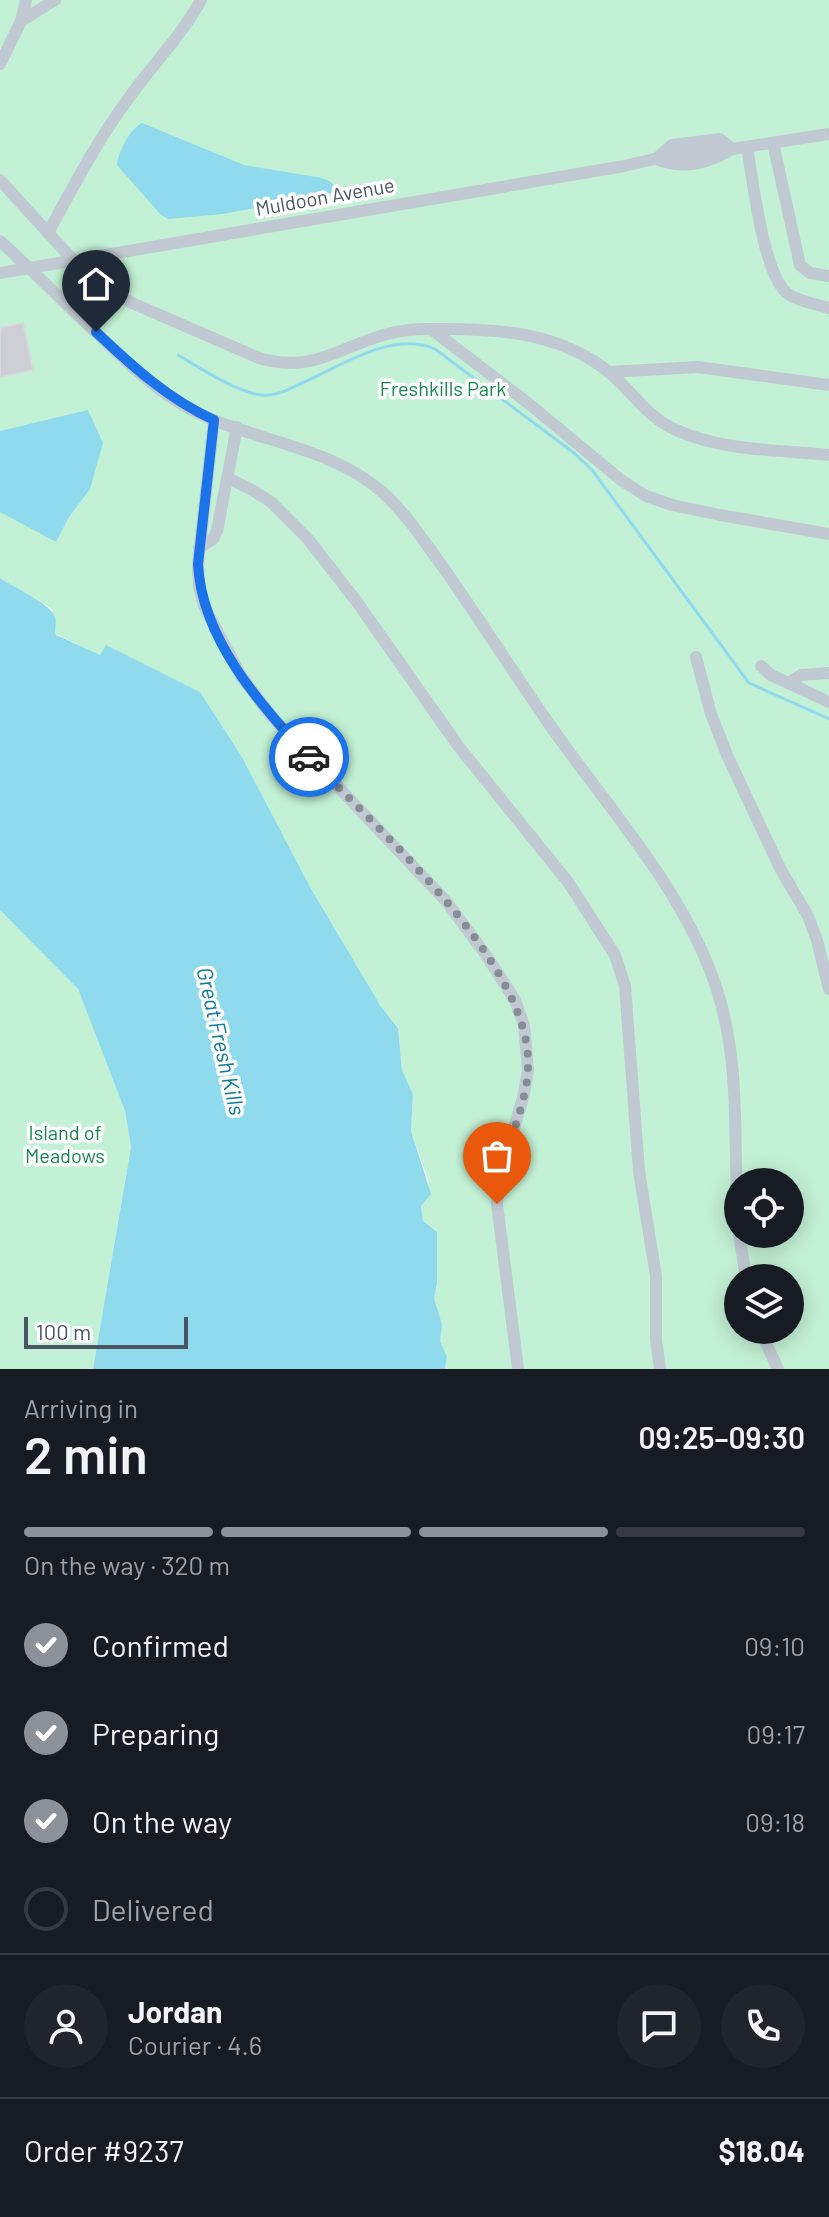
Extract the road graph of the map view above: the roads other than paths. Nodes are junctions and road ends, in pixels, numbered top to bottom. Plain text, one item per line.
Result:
1 (26, 0) edge
2 (55, 0) edge
3 (201, 0) edge
4 (40, 5) edge
5 (21, 21) junction
6 (0, 64) edge
7 (829, 134) edge
8 (773, 143) junction
9 (747, 147) junction
10 (0, 180) edge
11 (48, 233) junction
12 (0, 241) edge
13 (73, 260) junction
14 (29, 268) junction
15 (0, 273) edge
16 (829, 276) edge
17 (829, 308) edge
18 (431, 329) junction
19 (609, 372) junction
20 (829, 385) edge
21 (214, 420) junction
22 (237, 427) junction
23 (829, 455) edge
24 (228, 478) junction
25 (829, 534) edge
26 (199, 548) junction
27 (696, 657) dead end
28 (761, 666) dead end
29 (829, 673) edge
30 (789, 683) junction
31 (829, 702) edge
32 (829, 989) edge
33 (737, 1168) edge
34 (766, 1344) edge
35 (518, 1369) edge
36 (660, 1369) edge
37 (778, 1369) edge

1 - 5 street
2 - 4 street
3 - 11 street
4 - 5 street
5 - 6 street
7 - 8 street, Muldoon Avenue
8 - 9 street, Muldoon Avenue
8 - 16 street
9 - 13 street, Muldoon Avenue
9 - 17 street
10 - 11 street
11 - 13 street
12 - 14 street
13 - 14 street, Muldoon Avenue
13 - 18 street
14 - 15 street, Muldoon Avenue
14 - 21 street
18 - 19 street
18 - 25 street
19 - 20 street
19 - 23 street
21 - 22 street
21 - 26 street
22 - 24 street
22 - 33 street
24 - 26 street
24 - 36 street
26 - 35 street
27 - 32 street
28 - 30 street
29 - 30 street
30 - 31 street
34 - 37 street

